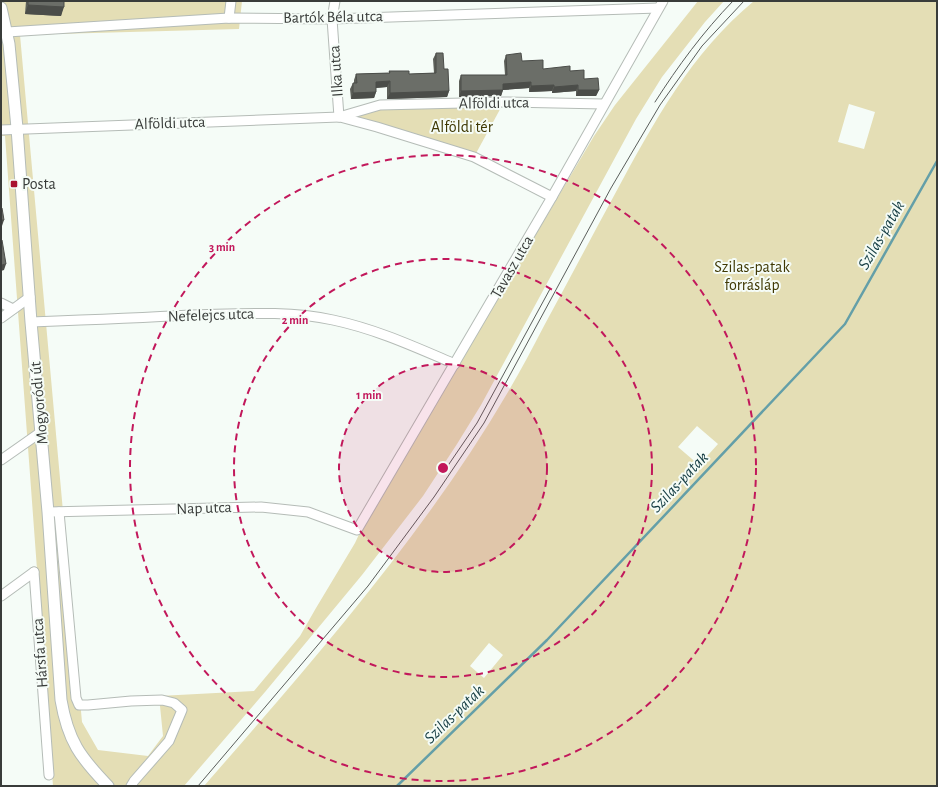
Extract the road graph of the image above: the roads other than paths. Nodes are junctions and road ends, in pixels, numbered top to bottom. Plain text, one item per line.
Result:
1 (231, 1) edge
2 (335, 1) edge
3 (660, 5) edge
4 (1, 8) edge
5 (229, 18) junction
6 (332, 18) junction
7 (7, 32) junction
8 (603, 104) junction
9 (339, 117) junction
10 (17, 128) junction
11 (1, 130) edge
12 (552, 197) junction
13 (30, 297) junction
14 (1, 303) edge
15 (13, 309) junction
16 (1, 318) edge
17 (31, 322) junction
18 (455, 364) junction
19 (41, 432) junction
20 (1, 460) edge
21 (53, 512) junction
22 (357, 530) joint
23 (1, 596) edge
24 (49, 775) dead end
25 (108, 786) edge
26 (131, 786) edge

1 - 5 street
2 - 6 street, Ilka utca
3 - 6 street, Bartók Béla utca
3 - 8 street, Tavasz utca
4 - 7 street, Mogyoródi út
5 - 6 street, Bartók Béla utca
5 - 7 street, Bartók Béla utca
6 - 9 street, Ilka utca
7 - 10 street, Mogyoródi út
8 - 9 street, Alföldi utca
8 - 12 street, Tavasz utca
9 - 10 street, Alföldi utca
9 - 12 street, Alföldi utca
10 - 11 street, Alföldi utca
10 - 13 street, Mogyoródi út
12 - 18 street, Tavasz utca
13 - 15 street
13 - 17 street, Mogyoródi út
14 - 15 street
15 - 16 street
17 - 18 street, Nefelejcs utca
17 - 19 street, Mogyoródi út
18 - 22 street, Tavasz utca
19 - 20 street
19 - 21 street, Mogyoródi út
21 - 22 street, Nap utca
21 - 25 street, Mogyoródi út
21 - 26 street, Mogyoródi út
23 - 24 street, Hársfa utca

